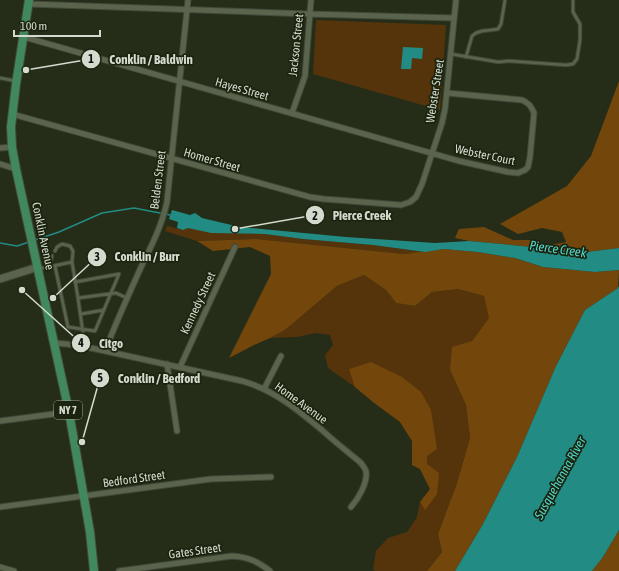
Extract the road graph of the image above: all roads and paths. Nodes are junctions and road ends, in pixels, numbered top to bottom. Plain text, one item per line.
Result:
1 (188, 0) edge
2 (310, 0) edge
3 (456, 0) edge
4 (505, 0) edge
5 (573, 0) edge
6 (29, 2) edge
7 (187, 10) junction
8 (309, 14) junction
9 (454, 18) junction
10 (24, 37) junction
11 (451, 54) junction
12 (466, 57) junction
13 (0, 78) edge
14 (16, 81) junction
15 (179, 81) junction
16 (447, 93) junction
17 (12, 114) junction
18 (292, 114) junction
19 (12, 147) junction
20 (0, 148) edge
21 (432, 153) junction
22 (171, 158) junction
23 (0, 164) edge
24 (16, 169) junction
25 (410, 202) joint
26 (235, 246) dead end
27 (55, 251) dead end
28 (52, 256) dead end
29 (72, 262) junction
30 (55, 266) junction
31 (49, 267) junction
32 (38, 268) junction
33 (0, 279) edge
34 (75, 282) junction
35 (111, 294) junction
36 (78, 298) junction
37 (127, 298) junction
38 (104, 310) junction
39 (80, 314) junction
40 (82, 329) junction
41 (54, 343) junction
42 (81, 346) junction
43 (105, 351) junction
44 (281, 356) dead end
45 (167, 364) junction
46 (180, 367) junction
47 (264, 389) junction
48 (69, 412) junction
49 (0, 421) edge
50 (177, 431) dead end
51 (271, 477) dead end
52 (84, 496) junction
53 (0, 507) edge
54 (351, 507) dead end
55 (0, 567) edge
56 (14, 571) edge
57 (94, 571) edge
58 (119, 571) edge
59 (270, 571) edge

1 - 7 street, Belden Street
2 - 8 street, Jackson Street
3 - 9 street, Webster Street
4 - 12 lane
5 - 12 lane
6 - 7 street
6 - 10 main road, Conklin Avenue / NY 7
7 - 8 street
7 - 15 street, Belden Street
8 - 9 street
8 - 18 street, Jackson Street
9 - 11 street, Webster Street
10 - 14 main road, Conklin Avenue / NY 7
10 - 15 street, Hayes Street
11 - 12 lane
11 - 16 street, Webster Street
13 - 14 lane
14 - 17 main road, Conklin Avenue / NY 7
15 - 18 street, Hayes Street
15 - 22 street, Belden Street
16 - 21 street, Webster Street
16 - 21 street, Webster Court
17 - 19 main road, Conklin Avenue / NY 7
17 - 22 street, Homer Street
18 - 21 street, Hayes Street
19 - 20 street
19 - 24 main road, Conklin Avenue / NY 7
21 - 25 street, Webster Street
22 - 25 street, Homer Street
22 - 37 street, Belden Street
23 - 24 street
24 - 32 main road, Conklin Avenue / NY 7
26 - 46 street, Kennedy Street
27 - 29 lane
28 - 31 lane
29 - 30 lane
29 - 34 lane
30 - 31 lane
30 - 40 lane
31 - 32 lane
32 - 33 street
32 - 41 main road, Conklin Avenue / NY 7
34 - 35 lane
34 - 36 lane
35 - 36 lane
35 - 37 lane
35 - 38 lane
36 - 39 lane
37 - 43 street, Belden Street
38 - 39 lane
38 - 40 lane
39 - 40 lane
40 - 42 lane
41 - 42 street, Home Avenue
41 - 48 main road, Conklin Avenue / NY 7
42 - 43 street, Home Avenue
43 - 45 street, Home Avenue
44 - 47 street
45 - 46 street, Home Avenue
45 - 50 street
46 - 47 street, Home Avenue
47 - 54 street, Home Avenue
48 - 49 street
48 - 52 main road, Conklin Avenue / NY 7
51 - 52 street, Bedford Street
52 - 53 street, Bedford Street
52 - 57 main road, Conklin Avenue / NY 7
55 - 56 street
58 - 59 street, Gates Street

